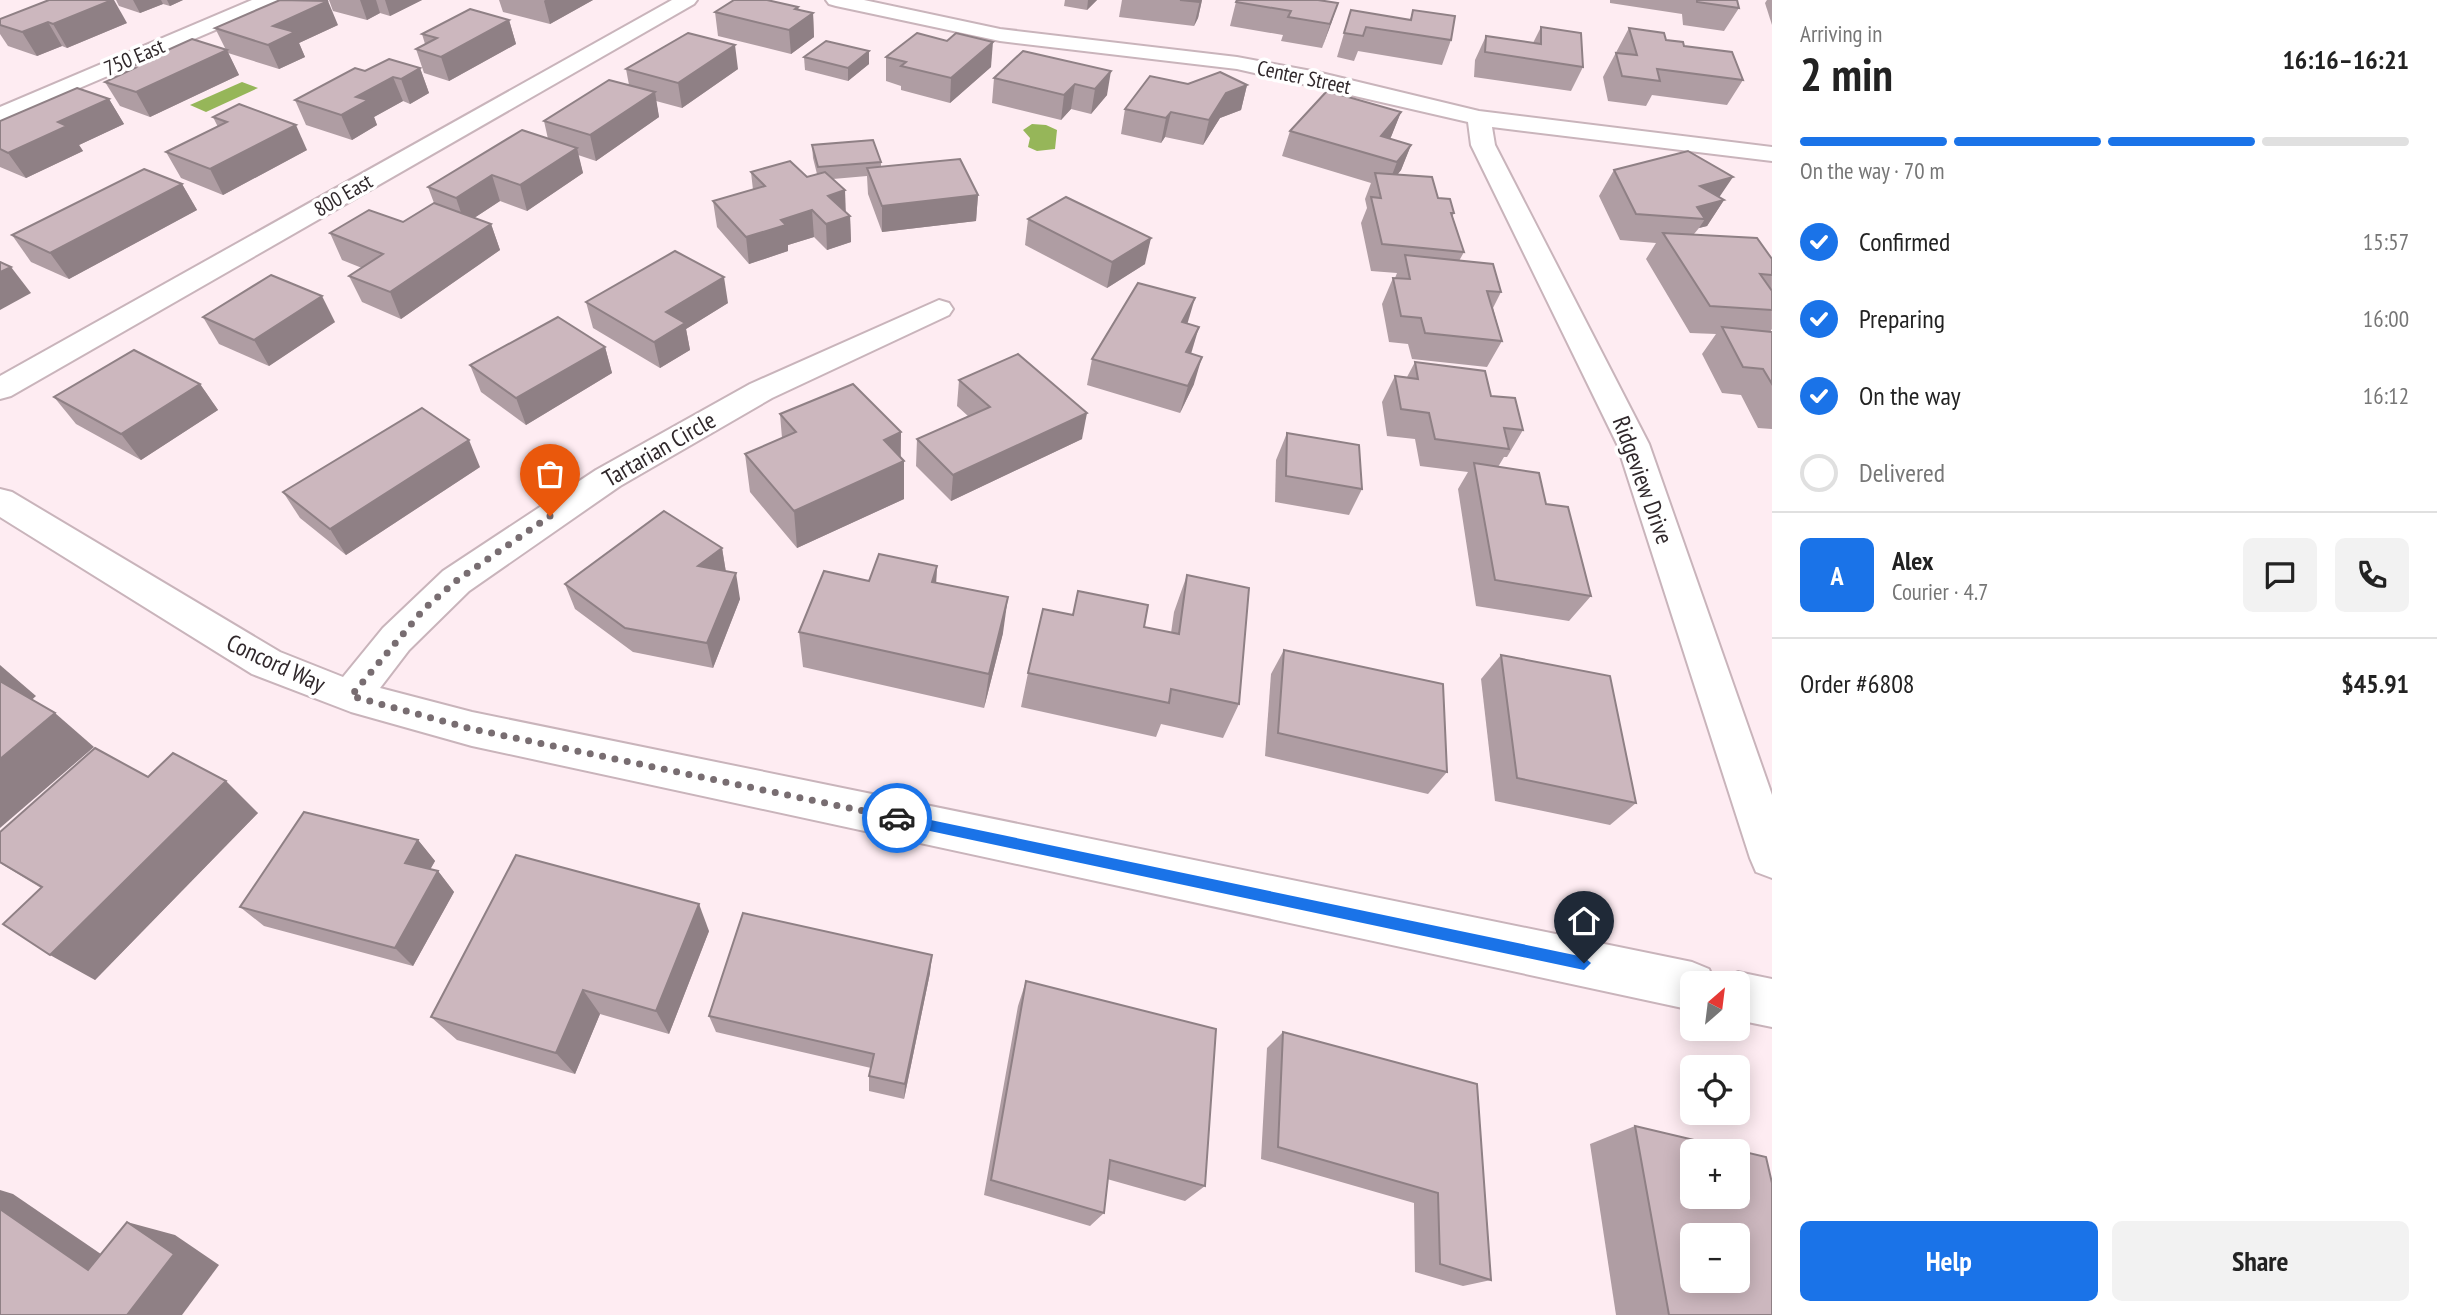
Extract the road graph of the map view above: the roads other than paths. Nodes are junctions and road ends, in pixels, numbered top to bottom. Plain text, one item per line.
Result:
1 (269, 0) edge
2 (687, 0) edge
3 (836, 0) edge
4 (0, 115) edge
5 (1479, 118) junction
6 (1772, 153) edge
7 (939, 309) dead end
8 (0, 389) edge
9 (0, 501) edge
10 (351, 696) junction
11 (1772, 858) edge
12 (1680, 983) edge
13 (1750, 998) edge
14 (1772, 1003) edge

1 - 4 street, 750 East
2 - 8 street, 800 East
3 - 5 street, Center Street
5 - 6 street, Center Street
5 - 11 street, Ridgeview Drive
7 - 10 street, Tartarian Circle
9 - 10 street, Concord Way
10 - 12 street, Concord Way
13 - 14 street

